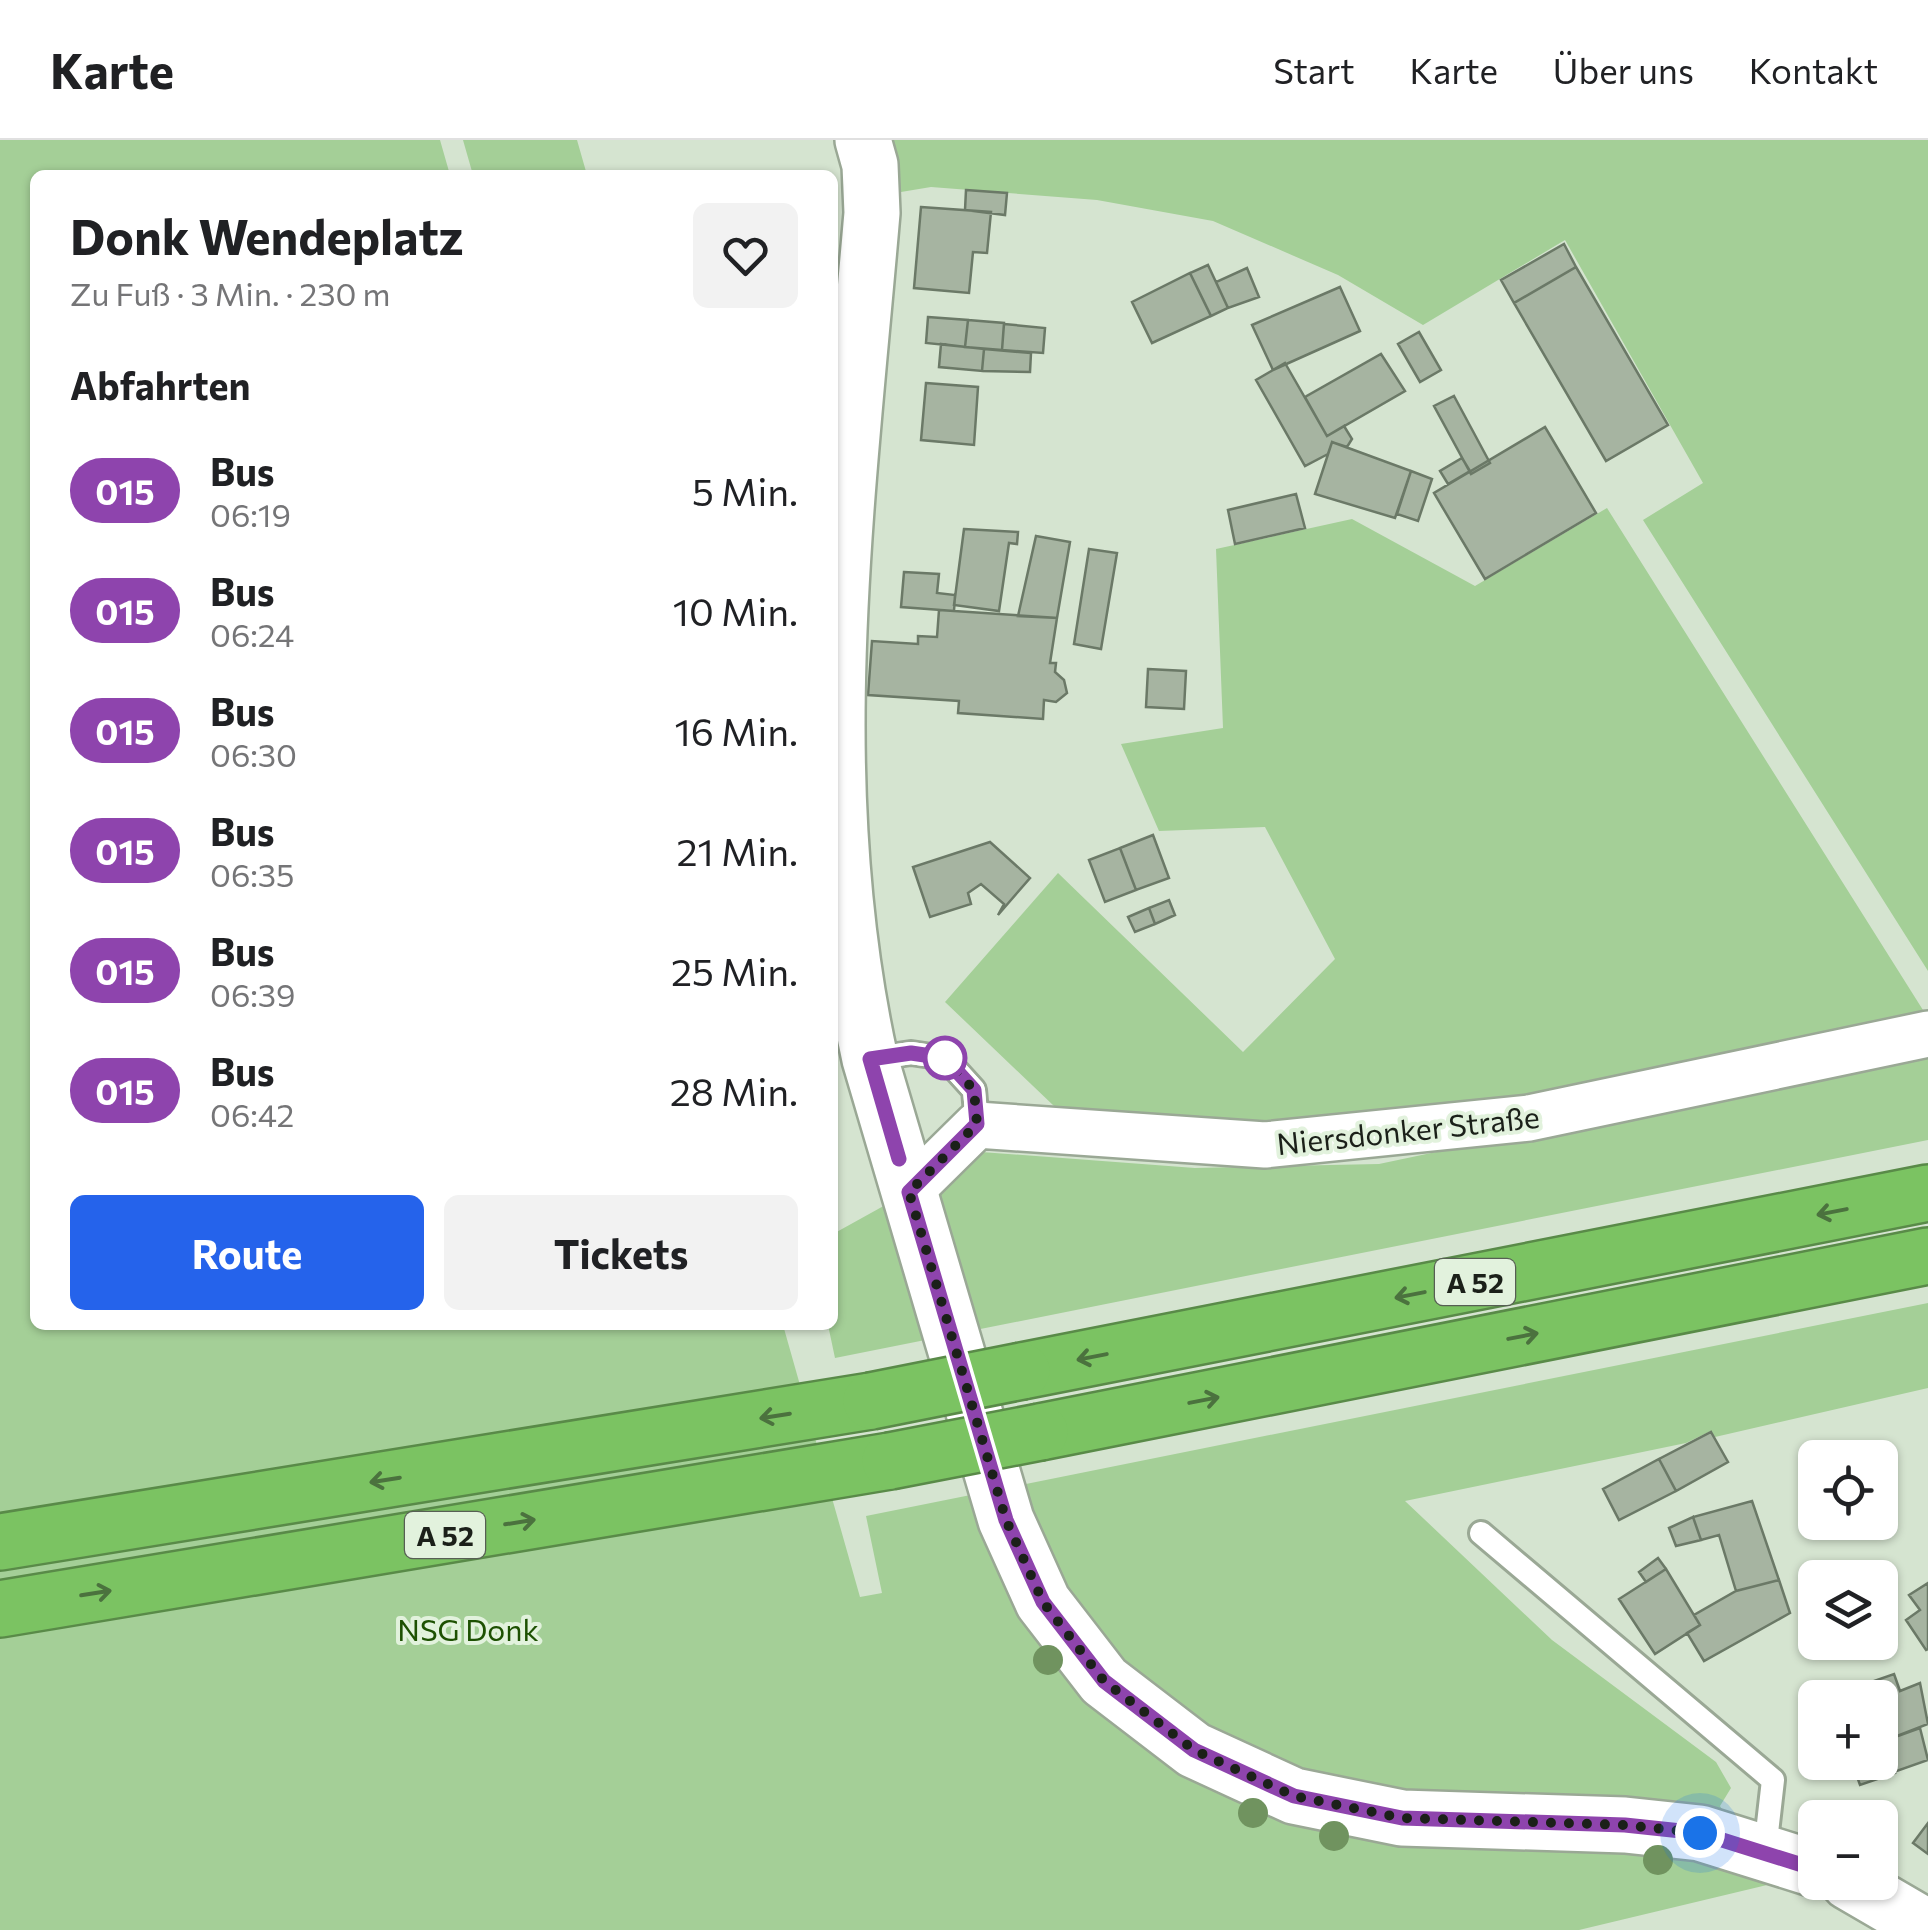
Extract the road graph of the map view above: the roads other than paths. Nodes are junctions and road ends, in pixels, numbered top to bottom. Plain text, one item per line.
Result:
1 (863, 140) edge
2 (838, 632) edge
3 (838, 895) edge
4 (1928, 1034) edge
5 (870, 1059) junction
6 (977, 1124) junction
7 (909, 1192) junction
8 (1928, 1193) edge
9 (1928, 1256) edge
10 (1480, 1533) dead end
11 (0, 1542) edge
12 (0, 1609) edge
13 (1765, 1850) junction
14 (1798, 1863) edge
15 (1880, 1900) edge
16 (1928, 1928) edge

1 - 2 street
3 - 5 street
4 - 6 street, Niersdonker Straße
5 - 6 lane
5 - 7 street
6 - 7 street
7 - 13 street
8 -> 11 highway, A 52, bridge
12 -> 9 highway, A 52, bridge
10 - 13 lane
13 - 14 street
15 - 16 street

